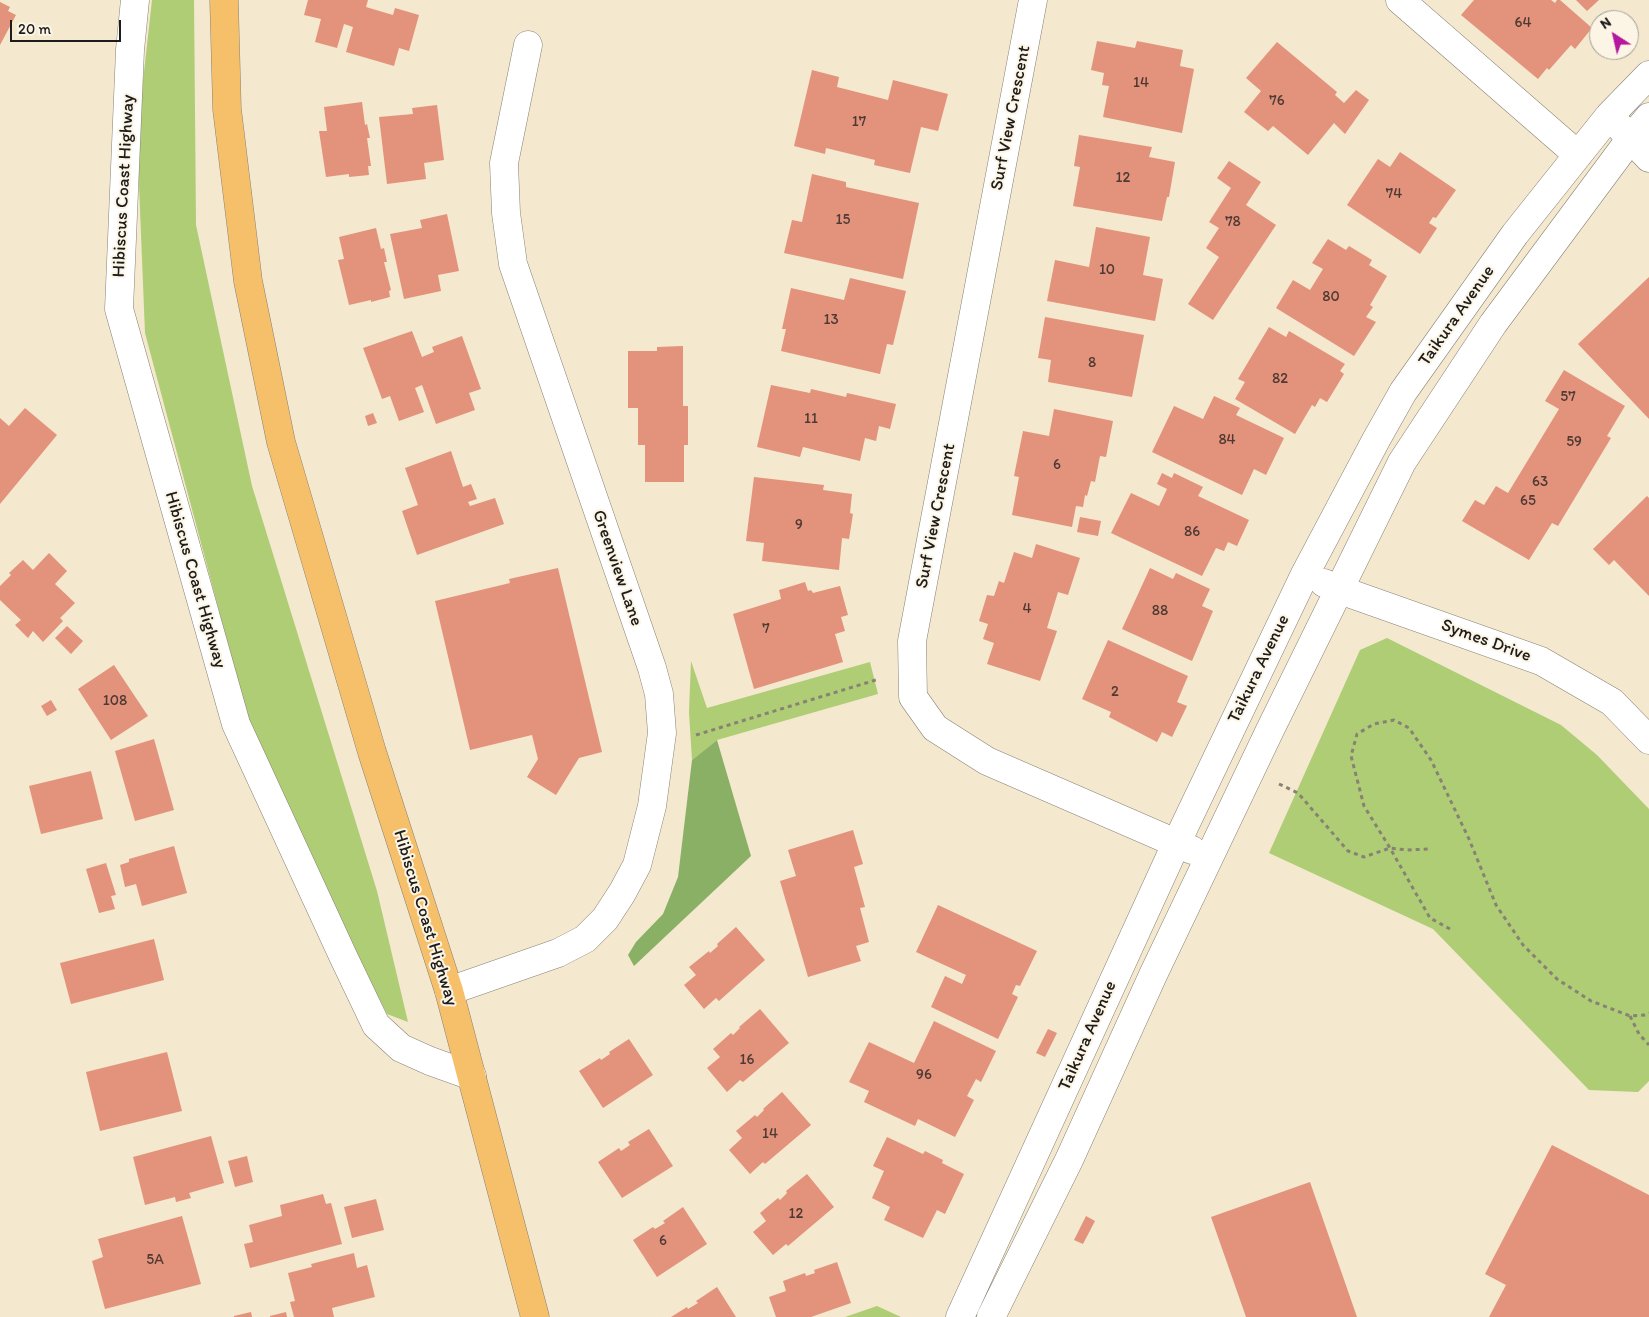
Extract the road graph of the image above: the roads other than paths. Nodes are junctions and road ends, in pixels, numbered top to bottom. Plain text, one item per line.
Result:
1 (135, 0) edge
2 (224, 0) edge
3 (1033, 0) edge
4 (1400, 0) edge
5 (528, 45) dead end
6 (1649, 75) edge
7 (1609, 116) junction
8 (1649, 117) edge
9 (1631, 138) junction
10 (1578, 156) junction
11 (1649, 158) edge
12 (1305, 574) junction
13 (1340, 590) junction
14 (1649, 740) edge
15 (1176, 844) junction
16 (1210, 858) junction
17 (449, 992) junction
18 (472, 1076) junction
19 (535, 1317) edge
20 (960, 1317) edge
21 (991, 1317) edge

1 - 18 street, Hibiscus Coast Highway
2 - 17 main road, Hibiscus Coast Highway
3 - 15 street, Surf View Crescent
4 - 10 street
5 - 17 street, Greenview Lane
6 - 7 street, Taikura Avenue
7 - 9 street
7 - 10 street, Taikura Avenue
8 - 9 street, Taikura Avenue
9 - 11 street
9 - 13 street, Taikura Avenue
10 - 12 street, Taikura Avenue
12 - 13 street, Symes Drive
12 - 15 street, Taikura Avenue
13 - 14 street, Symes Drive
13 - 16 street, Taikura Avenue
15 - 16 street, Surf View Crescent
15 - 20 street, Taikura Avenue
16 - 21 street, Taikura Avenue
17 - 18 main road, Hibiscus Coast Highway
18 - 19 main road, Hibiscus Coast Highway

